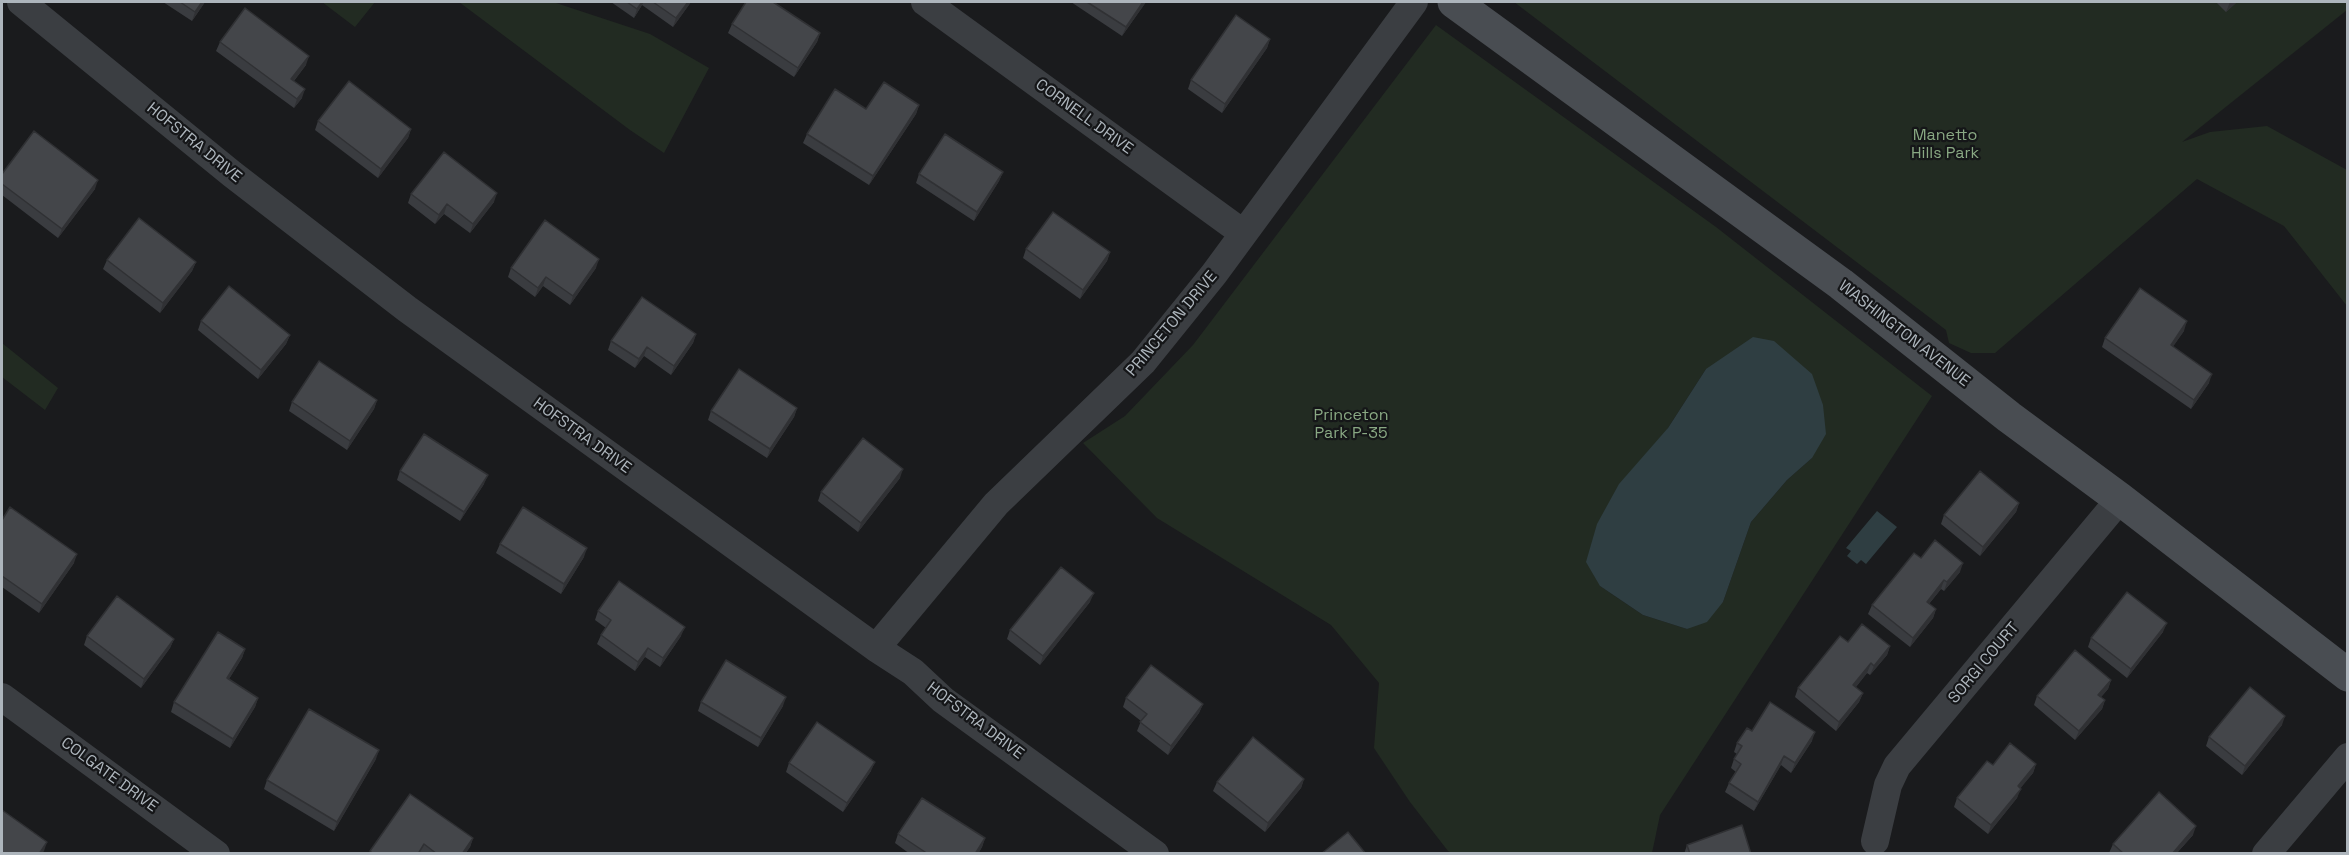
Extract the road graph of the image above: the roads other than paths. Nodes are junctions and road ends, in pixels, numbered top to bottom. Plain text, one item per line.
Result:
1 (21, 2) edge
2 (925, 2) edge
3 (1414, 2) edge
4 (1454, 2) edge
5 (1243, 233) junction
6 (2120, 499) junction
7 (876, 648) junction
8 (2348, 675) edge
9 (2, 697) edge
10 (2348, 757) edge
11 (1875, 841) dead end
12 (216, 854) edge
13 (1155, 854) edge
14 (2266, 854) edge

1 - 7 street, HOFSTRA DRIVE
2 - 5 street, CORNELL DRIVE
3 - 5 street, PRINCETON DRIVE
4 - 6 main road, WASHINGTON AVENUE
5 - 7 street, PRINCETON DRIVE
6 - 8 main road, WASHINGTON AVENUE
6 - 11 street, SORGI COURT
7 - 13 street, HOFSTRA DRIVE
9 - 12 street, COLGATE DRIVE
10 - 14 street

